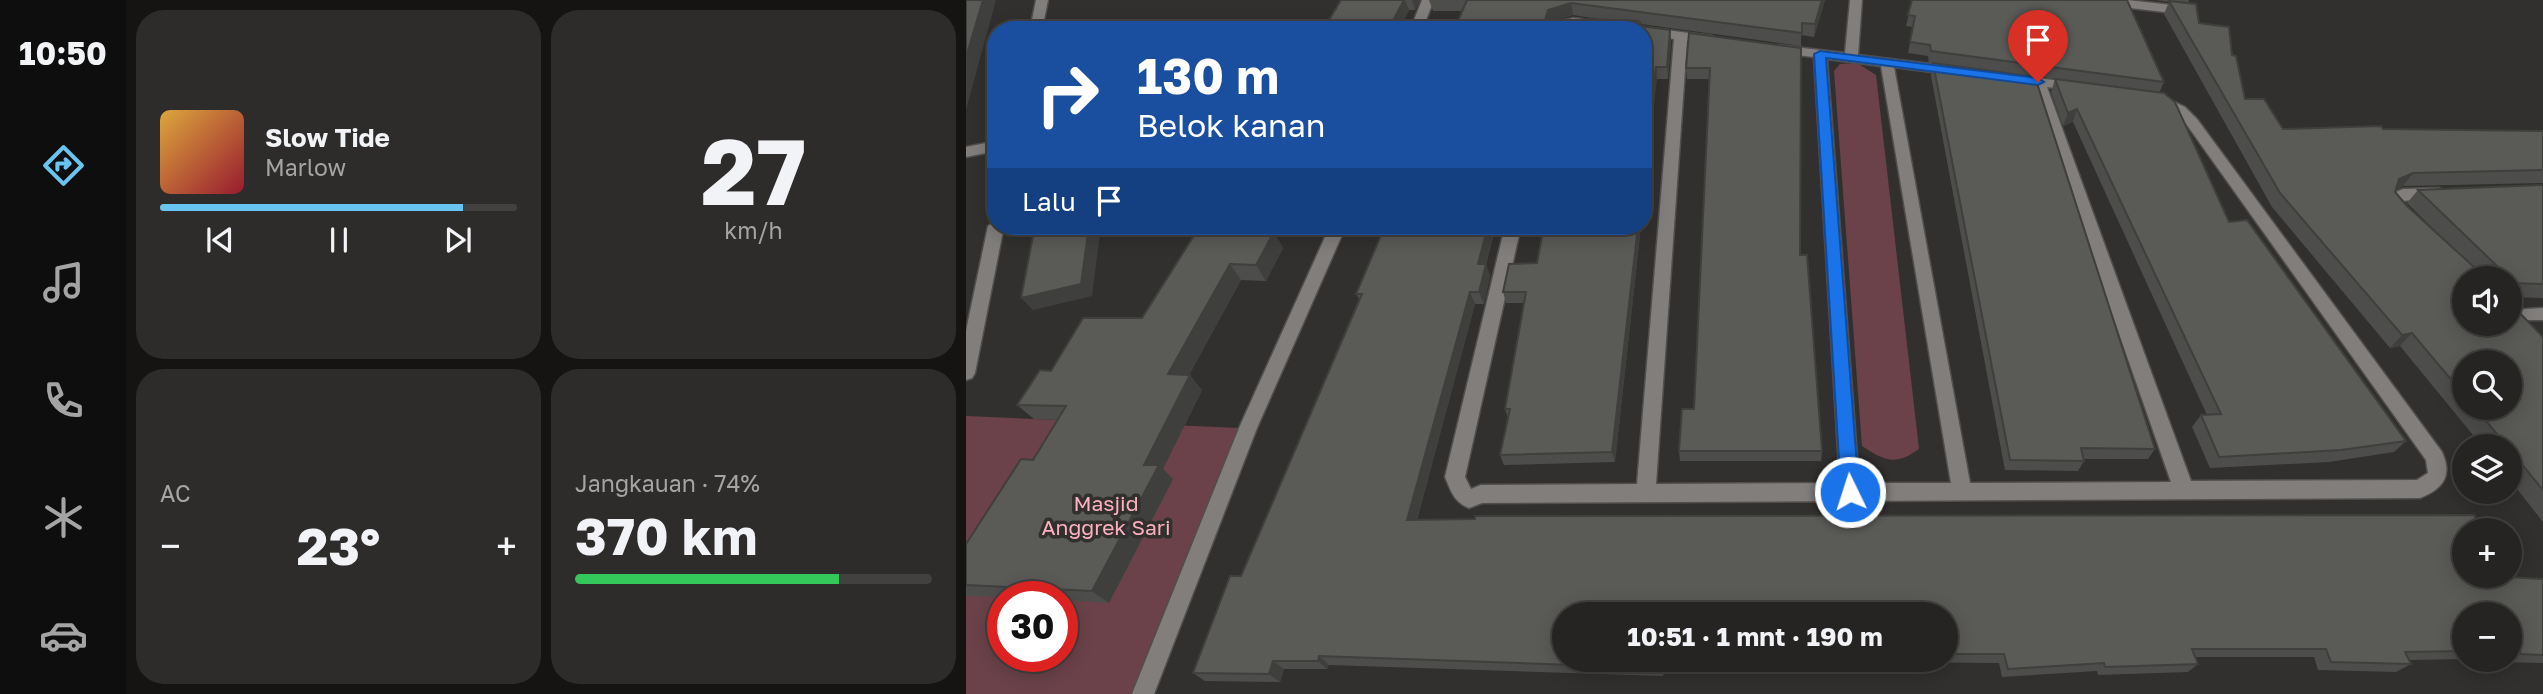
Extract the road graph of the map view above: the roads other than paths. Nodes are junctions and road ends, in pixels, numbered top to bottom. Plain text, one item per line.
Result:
1 (1042, 0) edge
2 (1428, 0) edge
3 (1856, 0) edge
4 (2096, 0) edge
5 (2195, 11) edge
6 (1038, 21) edge
7 (1420, 21) edge
8 (1652, 32) edge
9 (1681, 36) junction
10 (1731, 43) edge
11 (1769, 47) edge
12 (1820, 54) junction
13 (1851, 58) junction
14 (1887, 63) junction
15 (1969, 73) edge
16 (1997, 76) edge
17 (2038, 82) junction
18 (2093, 89) edge
19 (2148, 96) edge
20 (987, 148) edge
21 (966, 152) edge
22 (2454, 192) edge
23 (2413, 223) edge
24 (994, 235) edge
25 (1334, 235) edge
26 (1511, 235) edge
27 (2522, 314) edge
28 (2543, 314) edge
29 (2522, 325) edge
30 (2528, 331) edge
31 (966, 373) edge
32 (2184, 490) junction
33 (1962, 491) junction
34 (1850, 492) junction
35 (1646, 494) junction
36 (1143, 694) edge

1 - 6 street
2 - 7 street
3 - 13 street
4 - 5 street
8 - 9 street
9 - 10 street
9 - 35 street
11 - 12 street
12 - 13 street
12 - 34 street
13 - 14 street
14 - 15 street
14 - 33 street
16 - 17 street
17 - 18 street
17 - 32 street
19 - 32 street
20 - 21 street
22 - 23 street
24 - 31 street
25 - 36 street
26 - 35 street
27 - 28 street
29 - 30 street
32 - 33 street
33 - 34 street
34 - 35 street

